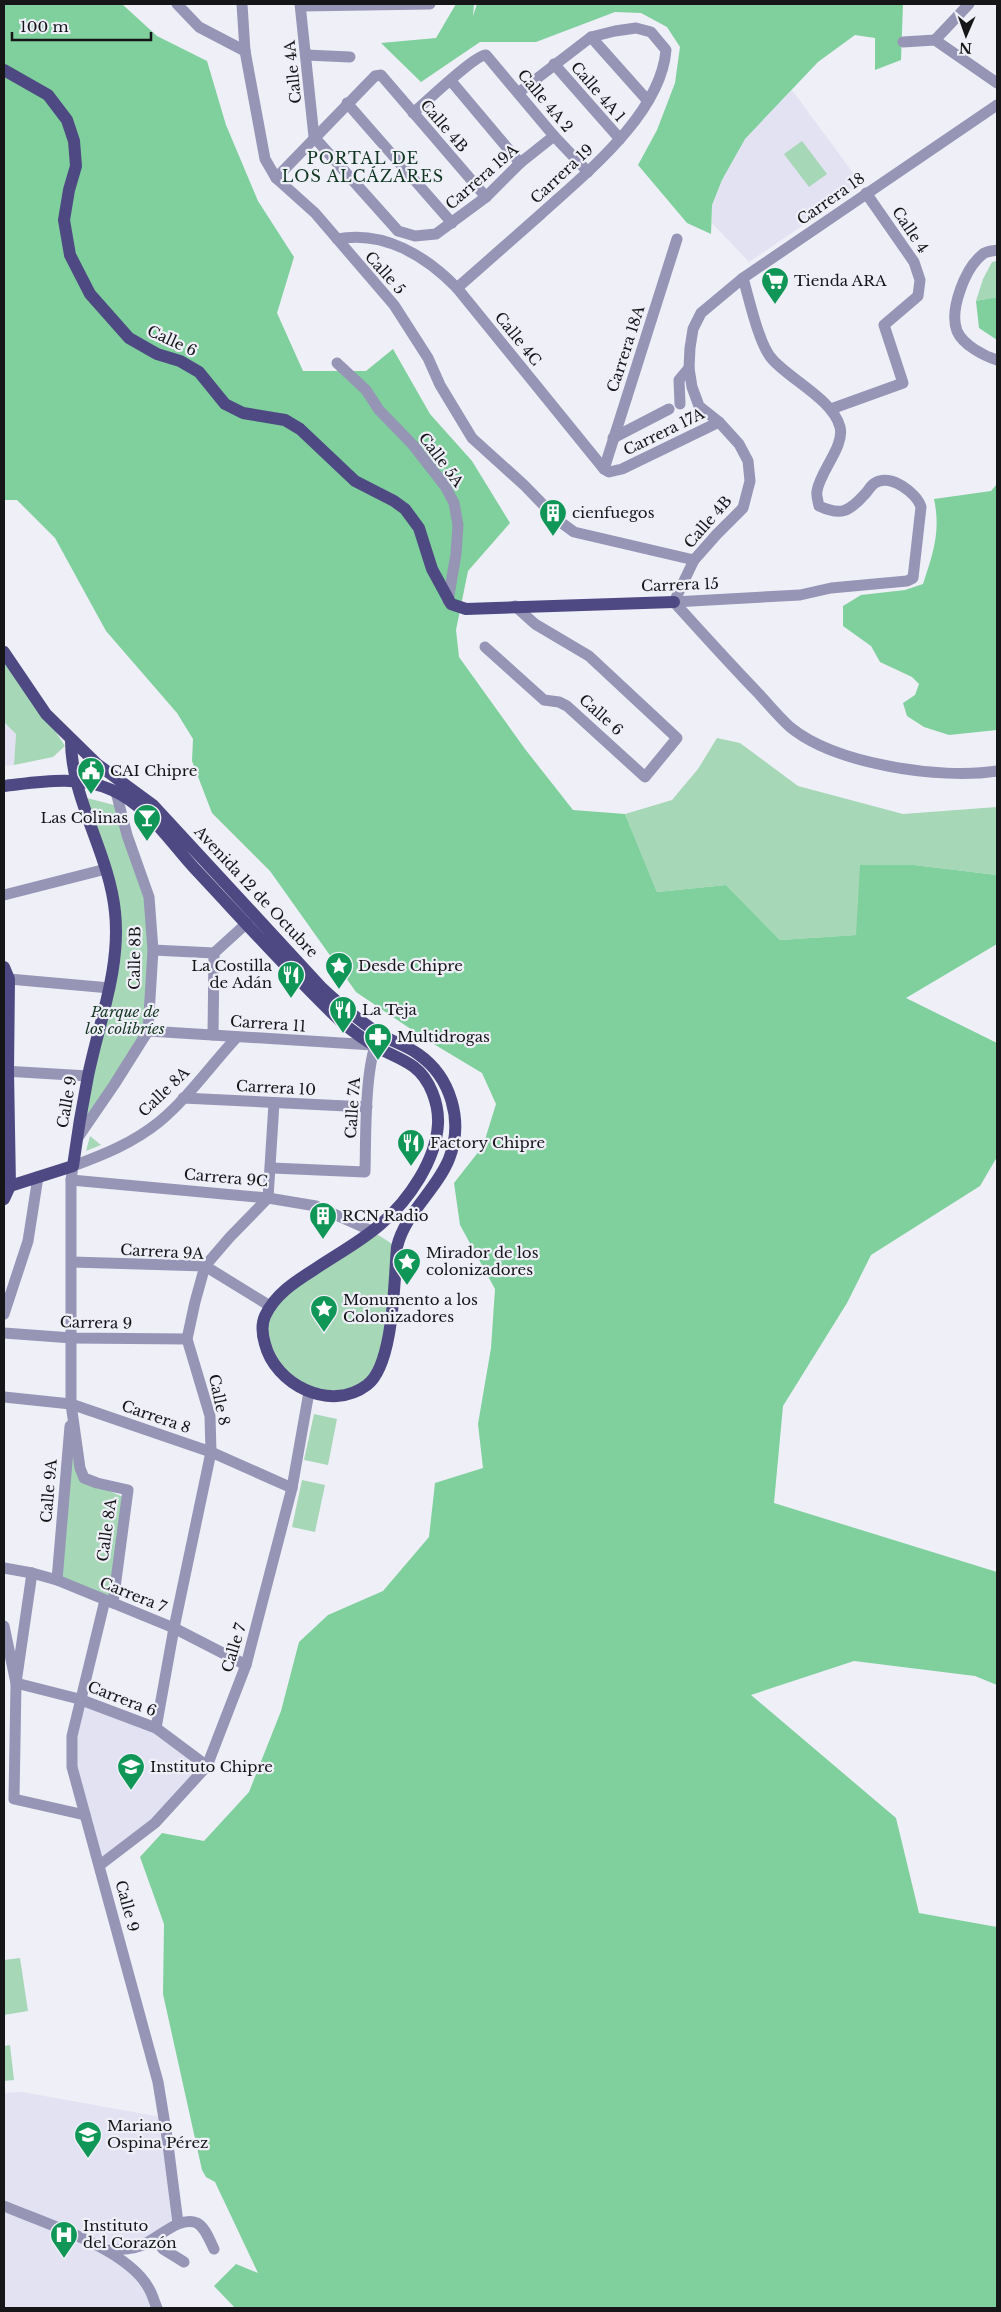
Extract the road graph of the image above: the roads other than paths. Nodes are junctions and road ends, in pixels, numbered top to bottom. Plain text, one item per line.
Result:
1 (177, 4) edge
2 (242, 4) edge
3 (430, 4) edge
4 (968, 4) edge
5 (300, 5) edge
6 (591, 37) junction
7 (934, 40) junction
8 (903, 42) dead end
9 (245, 51) junction
10 (306, 55) junction
11 (350, 57) dead end
12 (554, 64) junction
13 (4, 70) edge
14 (451, 81) junction
15 (997, 83) edge
16 (518, 93) junction
17 (648, 101) junction
18 (347, 103) junction
19 (997, 105) edge
20 (413, 113) junction
21 (554, 136) junction
22 (314, 137) junction
23 (620, 139) junction
24 (520, 163) junction
25 (588, 172) junction
26 (276, 178) junction
27 (866, 193) junction
28 (486, 197) junction
29 (452, 223) junction
30 (337, 239) junction
31 (677, 239) dead end
32 (997, 250) edge
33 (743, 278) junction
34 (457, 288) junction
35 (693, 329) joint
36 (997, 360) edge
37 (337, 363) dead end
38 (689, 368) junction
39 (680, 404) dead end
40 (669, 409) dead end
41 (831, 409) junction
42 (719, 422) junction
43 (613, 438) junction
44 (604, 468) junction
45 (694, 560) junction
46 (448, 601) junction
47 (674, 602) junction
48 (515, 606) junction
49 (485, 647) dead end
50 (4, 652) edge
51 (70, 740) junction
52 (997, 771) edge
53 (75, 780) junction
54 (4, 786) edge
55 (116, 792) junction
56 (106, 869) junction
57 (4, 895) edge
58 (247, 923) junction
59 (153, 950) junction
60 (214, 953) junction
61 (4, 967) edge
62 (9, 979) junction
63 (110, 988) junction
64 (148, 1031) junction
65 (213, 1035) junction
66 (237, 1037) junction
67 (377, 1040) junction
68 (6, 1071) edge
69 (88, 1076) junction
70 (183, 1098) junction
71 (274, 1102) junction
72 (367, 1108) junction
73 (77, 1139) junction
74 (73, 1166) junction
75 (272, 1168) junction
76 (38, 1177) junction
77 (71, 1180) junction
78 (7, 1186) edge
79 (268, 1198) junction
80 (4, 1199) edge
81 (372, 1231) junction
82 (72, 1262) junction
83 (205, 1266) junction
84 (270, 1306) junction
85 (4, 1314) edge
86 (4, 1333) edge
87 (72, 1338) junction
88 (188, 1339) junction
89 (310, 1392) junction
90 (4, 1396) edge
91 (72, 1404) junction
92 (212, 1452) junction
93 (292, 1488) junction
94 (128, 1490) joint
95 (4, 1568) edge
96 (32, 1572) junction
97 (57, 1580) junction
98 (109, 1602) junction
99 (4, 1626) edge
100 (174, 1628) junction
101 (246, 1665) junction
102 (16, 1683) junction
103 (79, 1699) junction
104 (156, 1728) junction
105 (207, 1766) junction
106 (85, 1815) junction
107 (100, 1866) junction
108 (4, 2206) edge
109 (178, 2222) junction
110 (155, 2239) junction
111 (214, 2249) dead end
112 (108, 2250) junction
113 (184, 2262) dead end
114 (157, 2308) edge

1 - 9 street
2 - 9 street, Calle 5
3 - 5 street
4 - 7 street
5 - 10 street, Calle 4A
6 - 12 street
6 - 17 street
6 - 17 street, Carrera 19
7 - 8 street
7 - 15 street
9 - 26 street, Calle 5
10 - 11 street
10 - 22 street, Calle 4A
12 - 16 street
12 - 23 street, Calle 4A 1
13 - 46 main road, Calle 6
14 - 16 street, Calle 4A 2
14 - 20 street
14 - 24 street
16 - 21 street, Calle 4A 2
17 - 23 street, Carrera 19
18 - 20 street, Calle 4B
18 - 22 street
18 - 29 street
19 - 27 street, Carrera 18
20 - 28 street, Calle 4B
21 - 24 street, Carrera 19A
21 - 25 street, Calle 4A 2
22 - 26 street
22 - 29 street, Carrera 19A
23 - 25 street, Carrera 19
24 - 28 street, Carrera 19A
25 - 34 street, Carrera 19
26 - 30 street, Calle 5
27 - 33 street, Carrera 18
27 - 41 street, Calle 4
28 - 29 street, Carrera 19A
30 - 34 street, Calle 4C
30 - 45 street, Calle 5
31 - 43 street, Carrera 18A
32 - 36 street
33 - 35 street, Carrera 18
33 - 41 street
34 - 44 street, Calle 4C
35 - 38 street, Calle 4B
37 - 46 street, Calle 5A
38 - 39 street
38 - 42 street, Calle 4B
40 - 43 street
41 - 47 street, Carrera 15
42 - 44 street, Carrera 17A
42 - 45 street, Calle 4B
43 - 44 street, Carrera 18A
45 - 47 street, Calle 4B
46 - 48 main road, Carrera 15
47 - 48 main road, Carrera 15
47 - 52 street
48 - 49 street, Calle 6
50 - 51 main road, Avenida 12 de Octubre
51 - 53 main road, Calle 9
51 - 67 main road, Avenida 12 de Octubre
53 - 54 main road, Avenida 12 de Octubre
53 - 55 main road, Avenida 12 de Octubre
53 - 56 main road, Calle 9
55 - 58 main road, Avenida 12 de Octubre
55 - 59 street, Calle 8B
56 - 57 street
56 - 63 main road, Calle 9
58 - 60 street
58 - 67 main road, Avenida 12 de Octubre
59 - 60 street
59 - 64 street, Calle 8B
60 - 65 street
61 - 62 main road
62 - 63 street
62 - 68 main road
63 - 69 main road, Calle 9
64 - 65 street, Carrera 11
64 - 73 street, Calle 8B
65 - 66 street, Carrera 11
66 - 67 street, Carrera 11
66 - 70 street, Calle 8A
67 - 72 street, Calle 7A
67 - 81 main road, Avenida 12 de Octubre
67 - 89 main road, Avenida 12 de Octubre
68 - 69 street
68 - 78 main road
69 - 73 main road, Calle 9
70 - 71 street, Carrera 10
70 - 74 street, Calle 8A
71 - 72 street, Carrera 10
71 - 75 street
72 - 75 street, Calle 7A
73 - 74 main road, Calle 9
74 - 76 main road
74 - 77 street, Calle 9
75 - 79 street
76 - 78 main road
76 - 85 street
77 - 79 street, Carrera 9C
77 - 82 street, Calle 9
78 - 80 main road
79 - 81 street, Carrera 9C
79 - 83 street, Calle 8
81 - 84 main road, Avenida 12 de Octubre
82 - 83 street, Carrera 9A
82 - 87 street, Calle 9
83 - 84 street, Carrera 9A
83 - 88 street, Calle 8
84 - 89 main road, Avenida 12 de Octubre
86 - 87 street, Carrera 9
87 - 88 street, Carrera 9
87 - 91 street, Calle 9
88 - 92 street, Calle 8
89 - 93 street, Calle 7
90 - 91 street, Carrera 8
91 - 92 street, Carrera 8
91 - 94 street, Calle 9
91 - 97 street, Calle 9A
92 - 93 street, Carrera 8
92 - 100 street, Calle 8
93 - 101 street, Calle 7
94 - 98 street, Calle 8A
95 - 96 street, Carrera 7
96 - 97 street, Carrera 7
96 - 102 street
97 - 98 street, Carrera 7
98 - 100 street, Carrera 7
98 - 103 street, Calle 9
99 - 102 street
100 - 101 street, Carrera 7
100 - 104 street, Calle 8
101 - 105 street, Calle 7
102 - 103 street, Carrera 6
102 - 106 street
103 - 104 street, Carrera 6
103 - 106 street, Calle 9
104 - 105 street, Carrera 6
105 - 107 street, Calle 7
106 - 107 street, Calle 9
107 - 109 street, Calle 9
108 - 112 street
109 - 110 street
109 - 111 street
110 - 112 street
110 - 113 street
112 - 114 street

